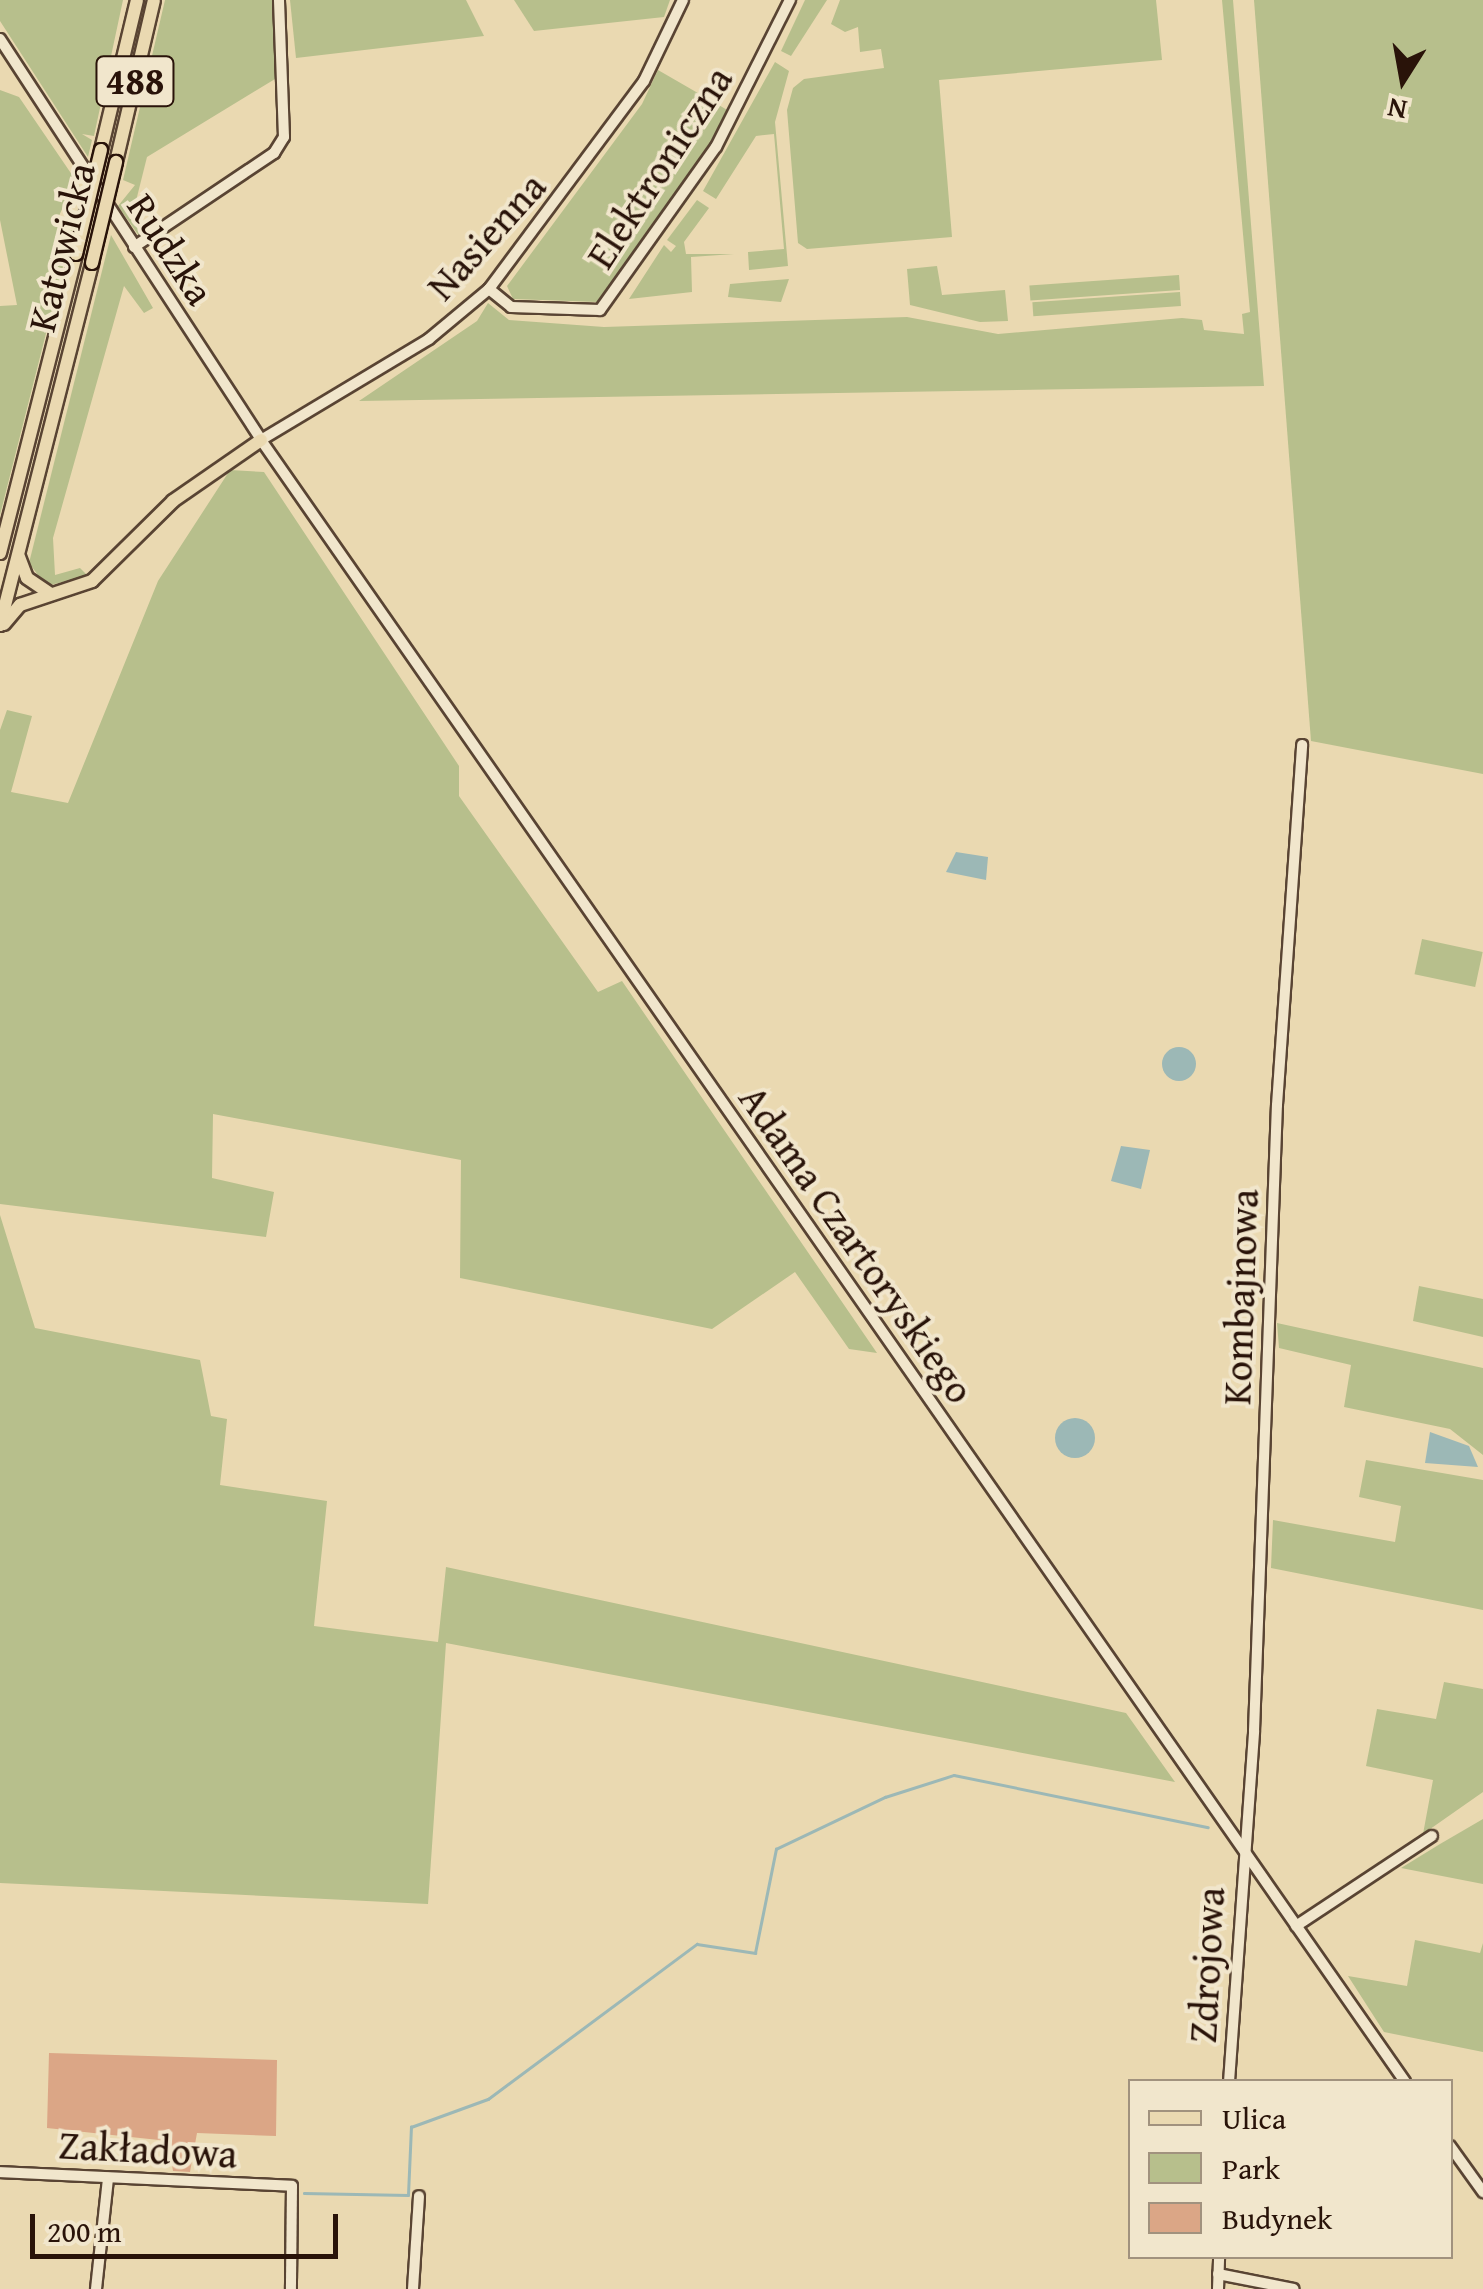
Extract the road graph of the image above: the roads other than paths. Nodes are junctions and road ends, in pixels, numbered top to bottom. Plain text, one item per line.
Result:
1 (129, 0) edge
2 (137, 0) edge
3 (154, 0) edge
4 (279, 0) edge
5 (683, 0) edge
6 (790, 0) edge
7 (0, 38) edge
8 (111, 109) junction
9 (134, 247) junction
10 (488, 289) junction
11 (261, 440) junction
12 (0, 552) edge
13 (18, 552) junction
14 (51, 594) junction
15 (0, 627) edge
16 (1302, 744) dead end
17 (1432, 1836) dead end
18 (1245, 1852) junction
19 (1296, 1926) junction
20 (1229, 2079) edge
21 (1403, 2079) edge
22 (1453, 2150) edge
23 (0, 2172) edge
24 (108, 2178) junction
25 (1483, 2192) edge
26 (419, 2196) dead end
27 (1219, 2259) edge
28 (1218, 2274) junction
29 (96, 2289) edge
30 (291, 2289) edge
31 (413, 2289) edge
32 (1218, 2289) edge
33 (1294, 2289) edge

1 - 8 main road
2 - 8 main road, Katowicka / 488
3 - 13 main road, Katowicka / 488, bridge
4 - 9 street
5 - 10 street, Nasienna
6 - 10 street, Elektroniczna
7 - 9 street, Rudzka
8 - 12 main road, Katowicka / 488, bridge
9 - 11 street, Rudzka
10 - 11 street, Nasienna
11 - 14 main road
11 - 18 street, Adama Czartoryskiego
13 - 14 main road
13 - 15 main road, Katowicka / 488
14 - 15 main road
16 - 18 street, Kombajnowa
17 - 19 street
18 - 19 street, Adama Czartoryskiego
18 - 20 street, Zdrojowa
19 - 21 street, Adama Czartoryskiego
22 - 25 street
23 - 24 street, Zakładowa
24 - 29 street
24 - 30 street, Zakładowa
26 - 31 street
27 - 28 street
28 - 32 street
28 - 33 street

